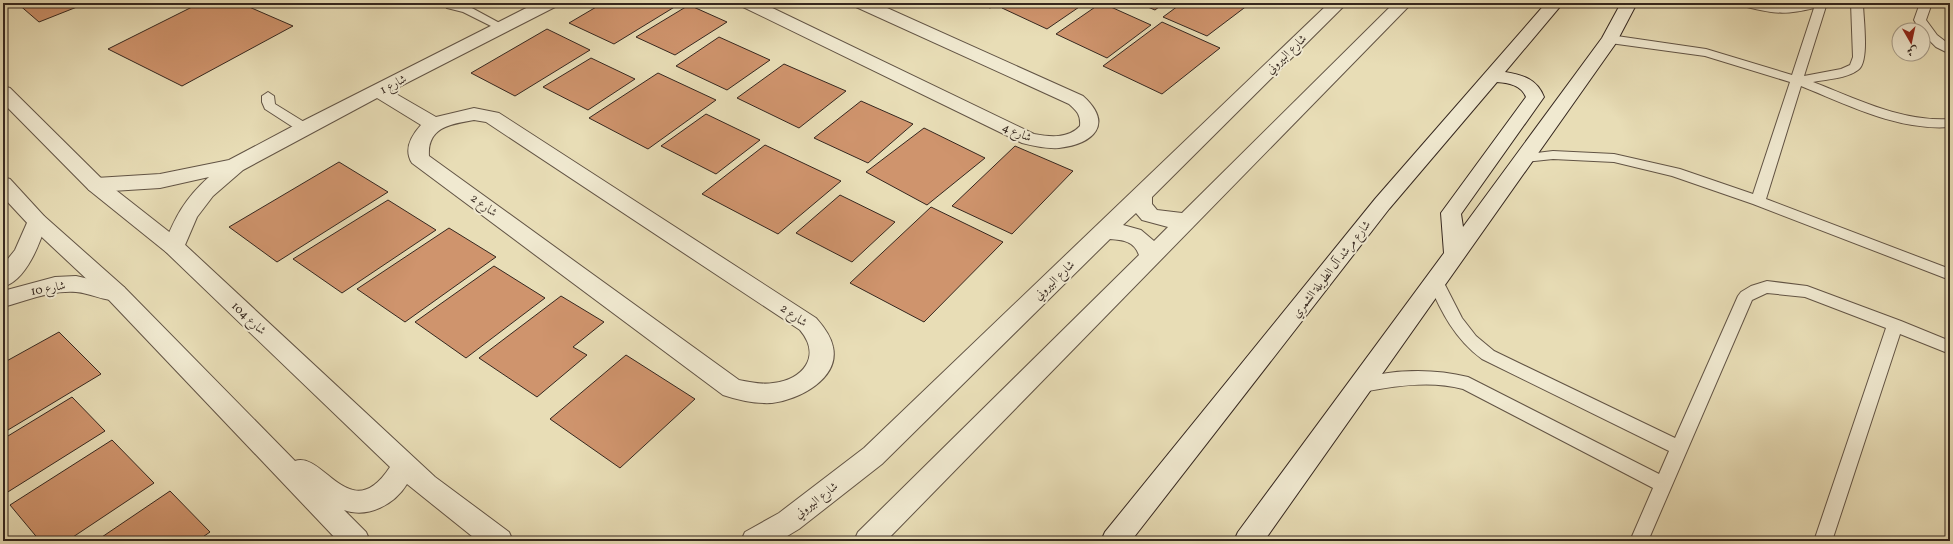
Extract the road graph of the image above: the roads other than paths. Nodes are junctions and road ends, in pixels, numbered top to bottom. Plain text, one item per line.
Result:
1 (550, 3) edge
2 (749, 3) edge
3 (862, 3) edge
4 (1339, 3) edge
5 (1404, 3) edge
6 (1555, 3) edge
7 (1629, 3) edge
8 (1743, 3) edge
9 (1820, 3) edge
10 (1857, 3) edge
11 (1926, 3) edge
12 (451, 6) dead end
13 (501, 27) junction
14 (1610, 39) junction
15 (1950, 50) edge
16 (1493, 76) junction
17 (1797, 81) junction
18 (378, 91) junction
19 (3, 92) edge
20 (268, 96) dead end
21 (1950, 123) edge
22 (435, 125) junction
23 (304, 128) junction
24 (1525, 158) junction
25 (236, 165) junction
26 (3, 184) edge
27 (96, 186) junction
28 (1142, 195) junction
29 (1758, 201) junction
30 (1188, 220) junction
31 (37, 221) junction
32 (1105, 231) junction
33 (174, 247) junction
34 (1455, 255) junction
35 (1151, 257) junction
36 (1950, 275) edge
37 (3, 279) edge
38 (1436, 281) junction
39 (116, 293) junction
40 (3, 299) edge
41 (1896, 325) junction
42 (1950, 348) edge
43 (1362, 385) junction
44 (261, 443) junction
45 (1679, 448) junction
46 (404, 464) junction
47 (1662, 484) junction
48 (356, 541) edge
49 (499, 541) edge
50 (755, 541) edge
51 (868, 541) edge
52 (1115, 541) edge
53 (1248, 541) edge
54 (1639, 541) edge
55 (1823, 541) edge

1 - 13 street, شارع 1
2 - 3 street, شارع 4
4 - 28 street, شارع البيروني
5 - 30 street
6 - 16 street, شارع مرشد آل الطويلة الشمري
7 - 14 street
8 - 9 lane
9 - 17 lane
10 - 17 lane
11 - 15 lane
12 - 13 lane
13 - 18 street, شارع 1
14 - 17 lane
14 - 24 street
16 - 34 street
16 - 52 street, شارع مرشد آل الطويلة الشمري
17 - 21 lane
17 - 29 lane
18 - 22 street
18 - 23 street, شارع 1
19 - 27 street, شارع 104
20 - 23 lane
22 - 22 street, شارع 2
23 - 25 street, شارع 1
24 - 29 lane
24 - 34 street
25 - 27 street, شارع 1
25 - 33 street, شارع 1
26 - 31 street
27 - 33 street, شارع 104
28 - 30 street
28 - 32 street, شارع البيروني
29 - 36 lane
30 - 35 street
31 - 37 street
31 - 39 street
32 - 35 street
32 - 50 street, شارع البيروني
33 - 46 street, شارع 104
34 - 38 street
35 - 51 street
38 - 43 street
38 - 45 lane
39 - 40 street, شارع 10
39 - 44 street
41 - 42 lane
41 - 45 lane
41 - 55 lane
43 - 47 lane
43 - 53 street
44 - 46 street
44 - 48 street
45 - 47 lane
46 - 49 street, شارع 104
47 - 54 lane

